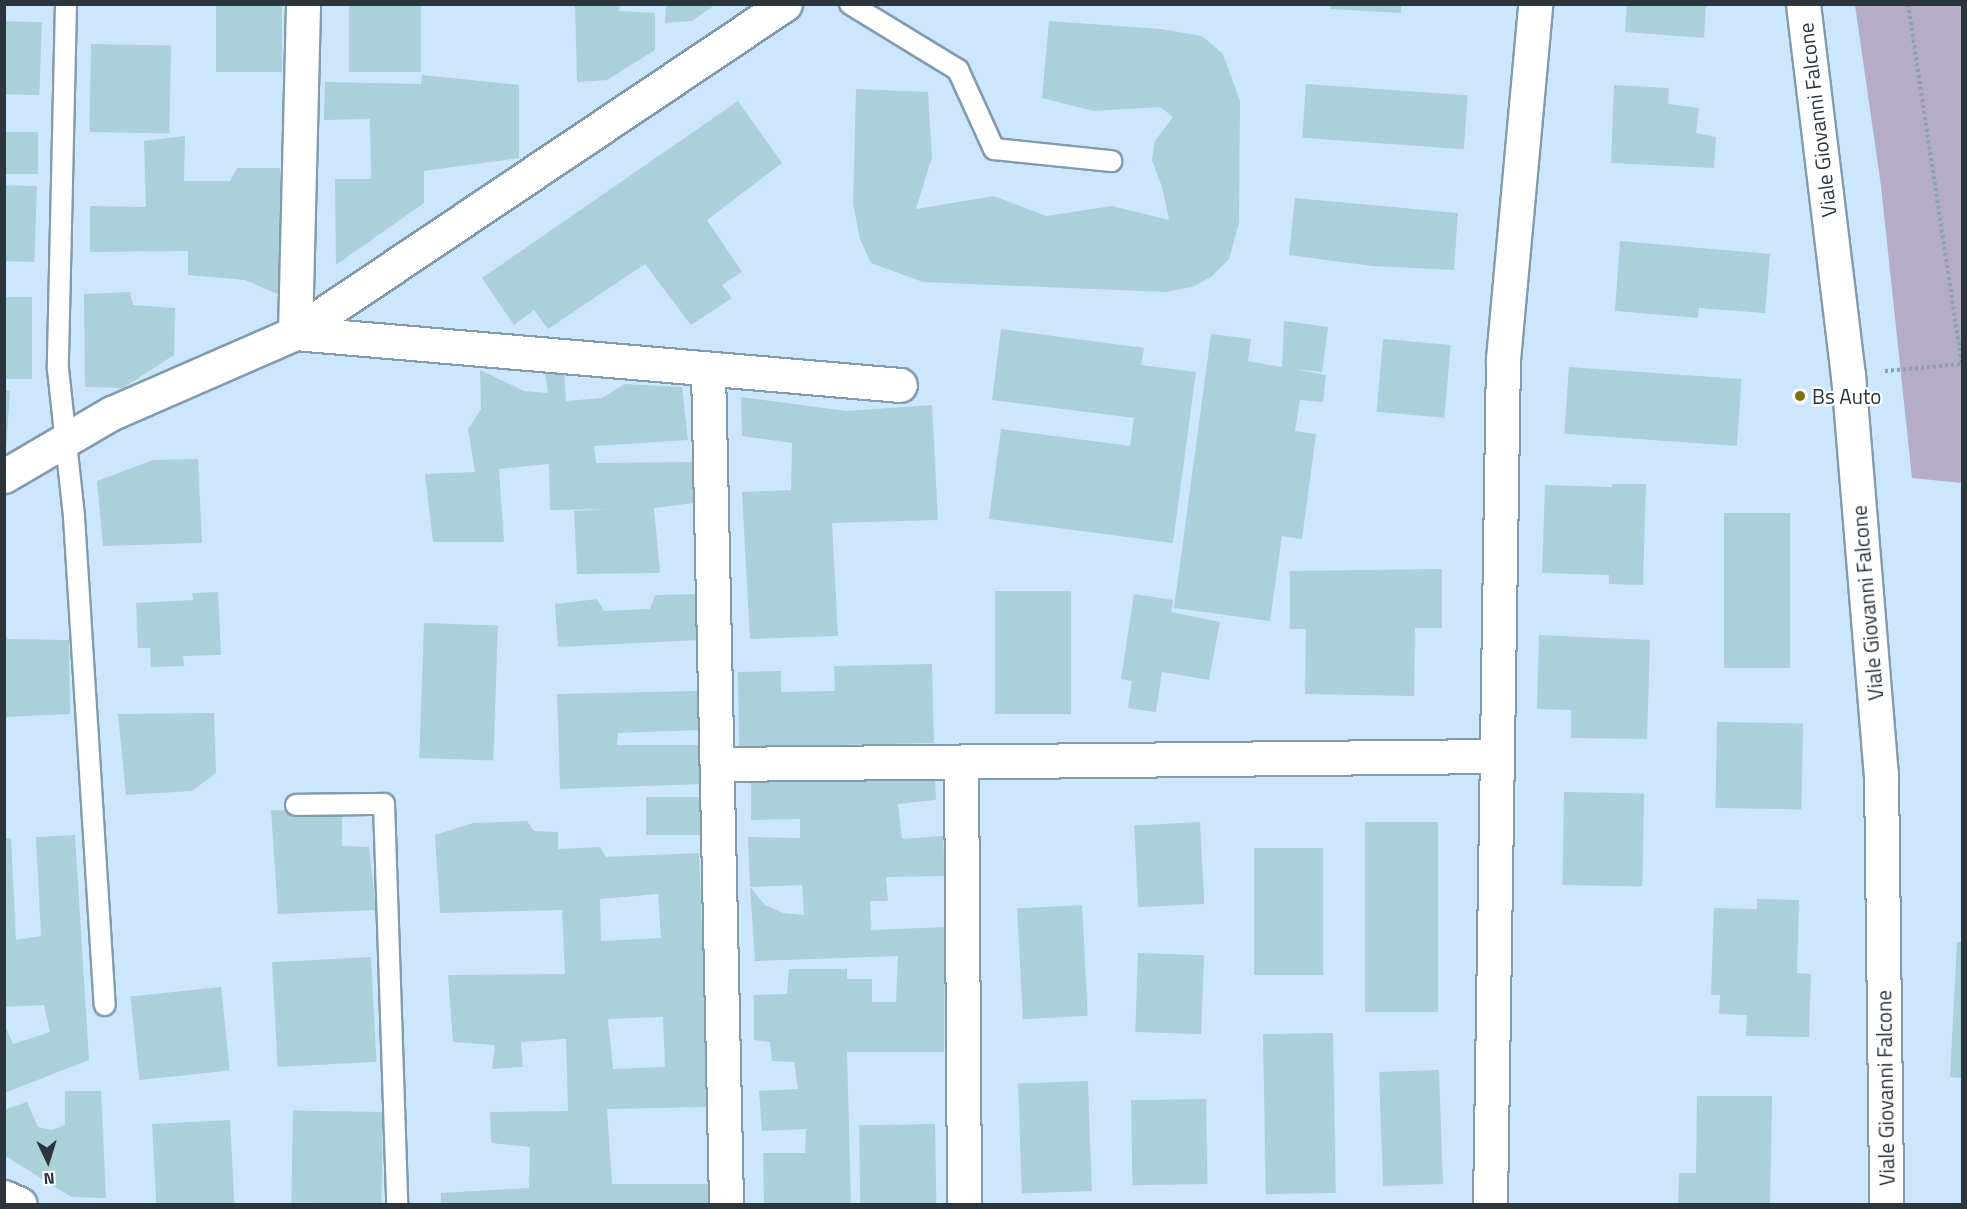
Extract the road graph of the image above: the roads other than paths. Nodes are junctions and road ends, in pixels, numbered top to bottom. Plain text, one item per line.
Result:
1 (66, 4) edge
2 (303, 4) edge
3 (785, 4) edge
4 (850, 4) edge
5 (1535, 4) edge
6 (1803, 4) edge
7 (1111, 161) dead end
8 (295, 333) junction
9 (708, 370) junction
10 (900, 385) dead end
11 (67, 438) junction
12 (4, 476) edge
13 (1496, 756) junction
14 (961, 764) junction
15 (719, 765) junction
16 (296, 805) dead end
17 (105, 1005) dead end
18 (4, 1197) edge
19 (20, 1204) edge
20 (397, 1204) edge
21 (726, 1204) edge
22 (964, 1204) edge
23 (1490, 1204) edge
24 (1886, 1204) edge

1 - 11 lane
2 - 8 street
3 - 8 street
4 - 7 lane
5 - 13 street
6 - 24 street, Viale Giovanni Falcone
8 - 9 street
8 - 11 street
9 - 10 street
9 - 15 street
11 - 12 street
11 - 17 lane
13 - 14 street
13 - 23 street
14 - 15 street
14 - 22 street
15 - 21 street
16 - 20 lane
18 - 19 street

